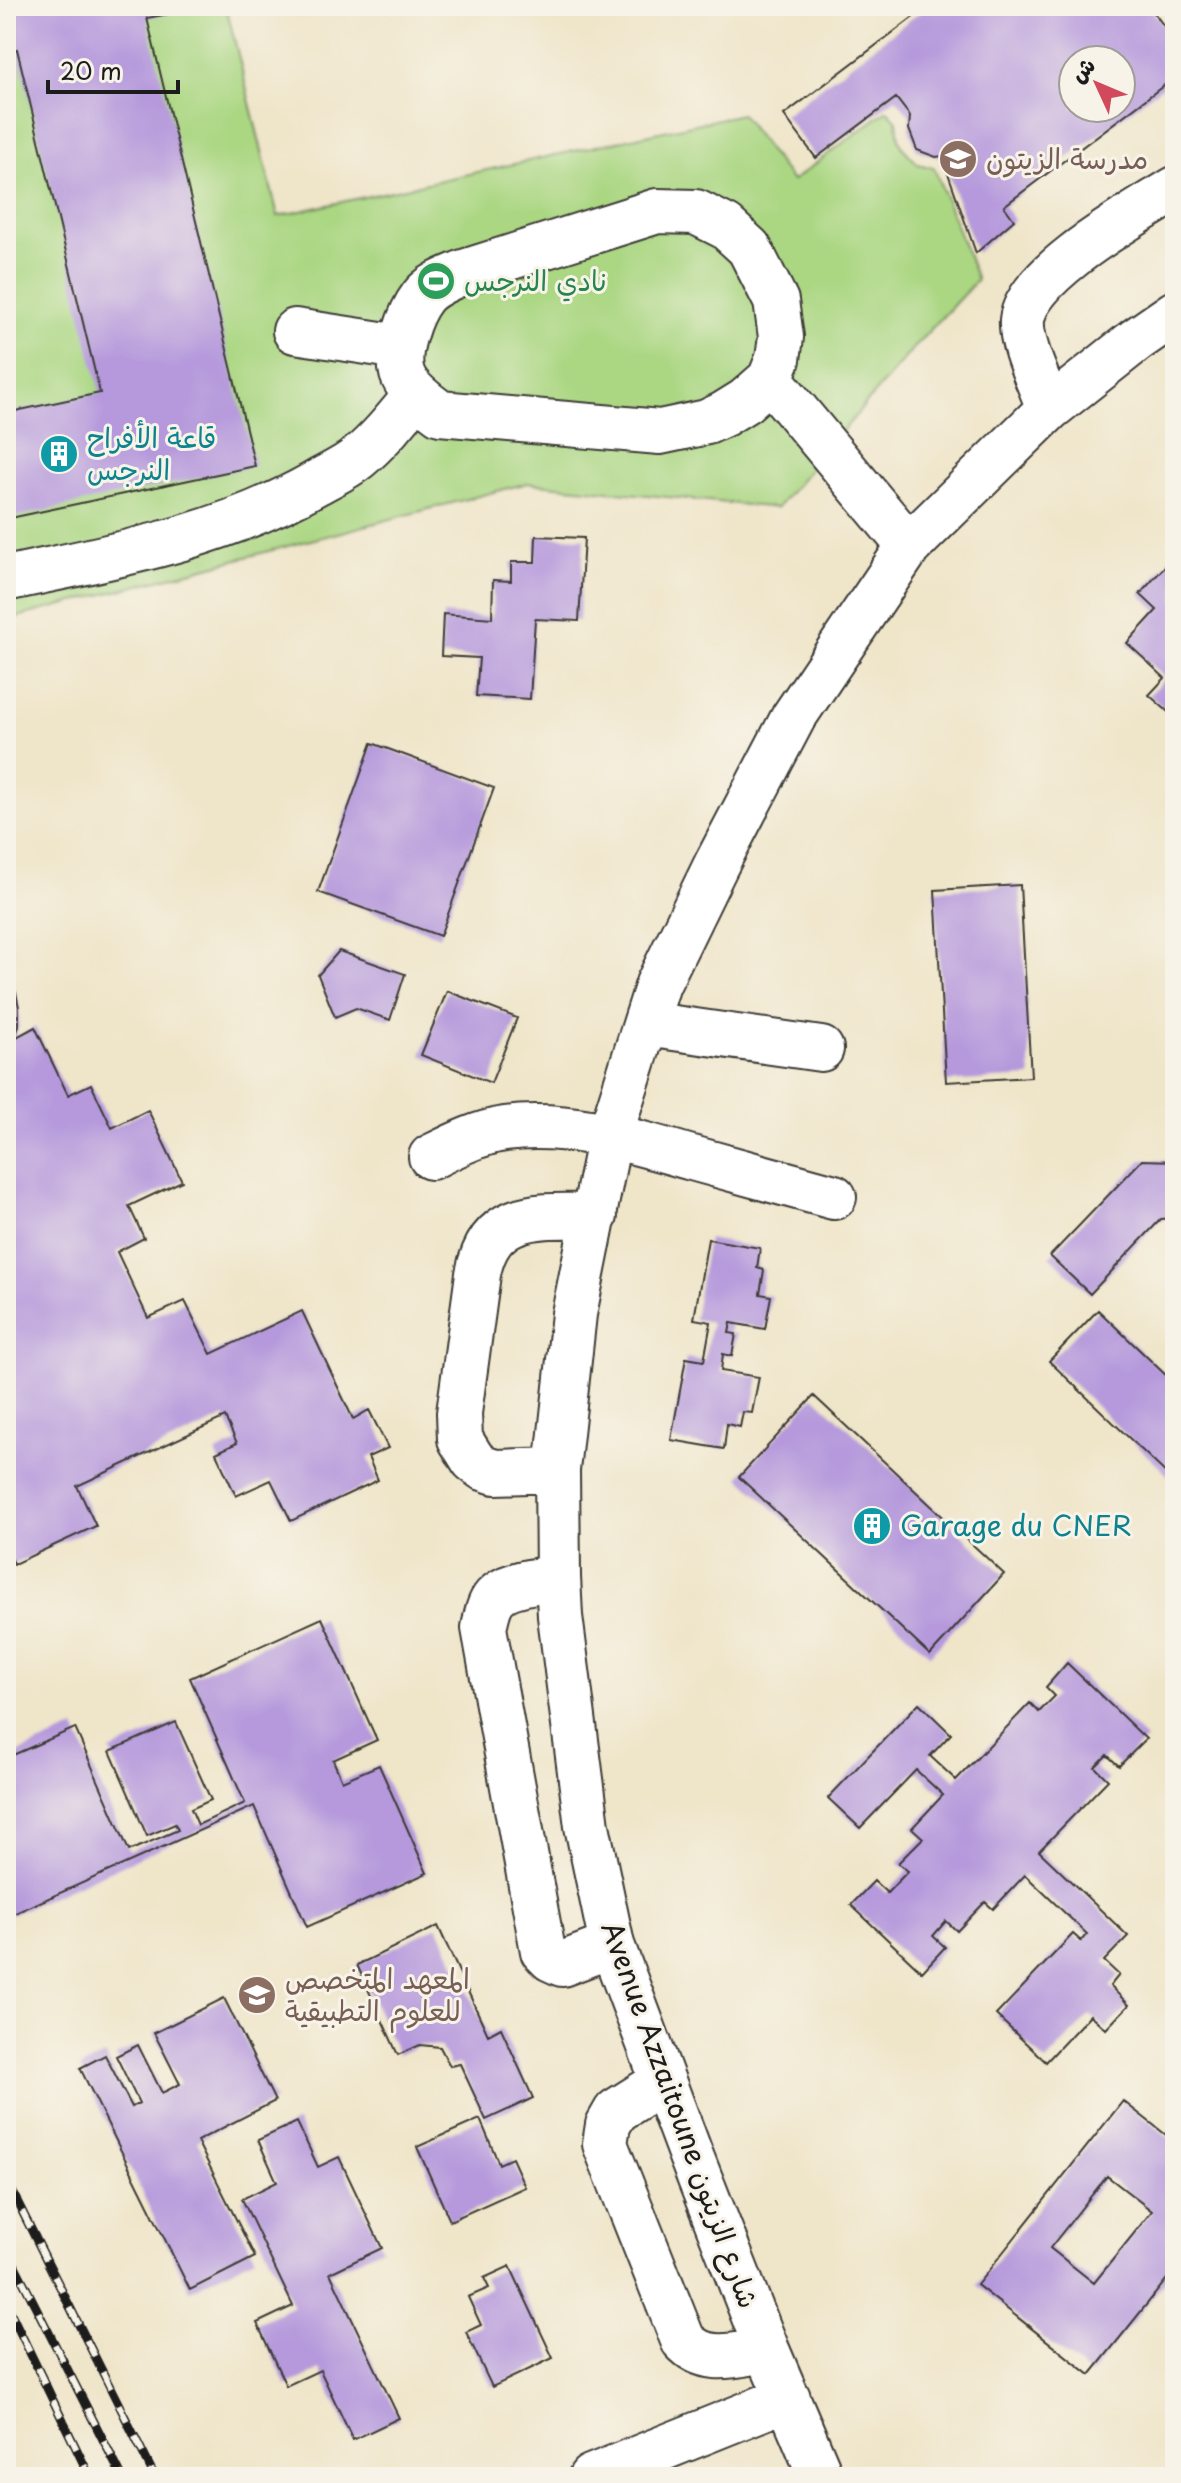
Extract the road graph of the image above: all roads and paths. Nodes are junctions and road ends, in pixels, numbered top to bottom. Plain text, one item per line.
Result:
1 (1175, 189) edge
2 (1175, 313) edge
3 (295, 331) dead end
4 (400, 347) junction
5 (770, 379) junction
6 (416, 395) junction
7 (1049, 409) junction
8 (909, 546) junction
9 (6, 579) edge
10 (646, 1024) junction
11 (821, 1049) dead end
12 (610, 1135) junction
13 (431, 1157) dead end
14 (834, 1197) dead end
15 (595, 1216) junction
16 (557, 1470) junction
17 (558, 1577) junction
18 (612, 1945) junction
19 (662, 2082) junction
20 (767, 2350) junction
21 (788, 2398) junction
22 (591, 2477) edge
23 (821, 2477) edge

1 - 7 street
2 - 7 street, Avenue Azzaitoune شارع الزيتون
3 - 4 street
4 - 5 street
4 - 6 street
5 - 6 street
5 - 8 street
6 - 9 street
7 - 8 street, Avenue Azzaitoune شارع الزيتون
8 - 10 street, Avenue Azzaitoune شارع الزيتون
10 - 11 street
10 - 12 street, Avenue Azzaitoune شارع الزيتون
12 - 13 street
12 - 14 street
12 - 15 street, Avenue Azzaitoune شارع الزيتون
15 - 16 street, Avenue Azzaitoune شارع الزيتون
15 - 16 street
16 - 17 street, Avenue Azzaitoune شارع الزيتون
17 - 18 street, Avenue Azzaitoune شارع الزيتون
17 - 18 street
18 - 19 street, Avenue Azzaitoune شارع الزيتون
19 - 20 street, Avenue Azzaitoune شارع الزيتون
19 - 20 street
20 - 21 street, Avenue Azzaitoune شارع الزيتون
21 - 22 street
21 - 23 street, Avenue Azzaitoune شارع الزيتون

